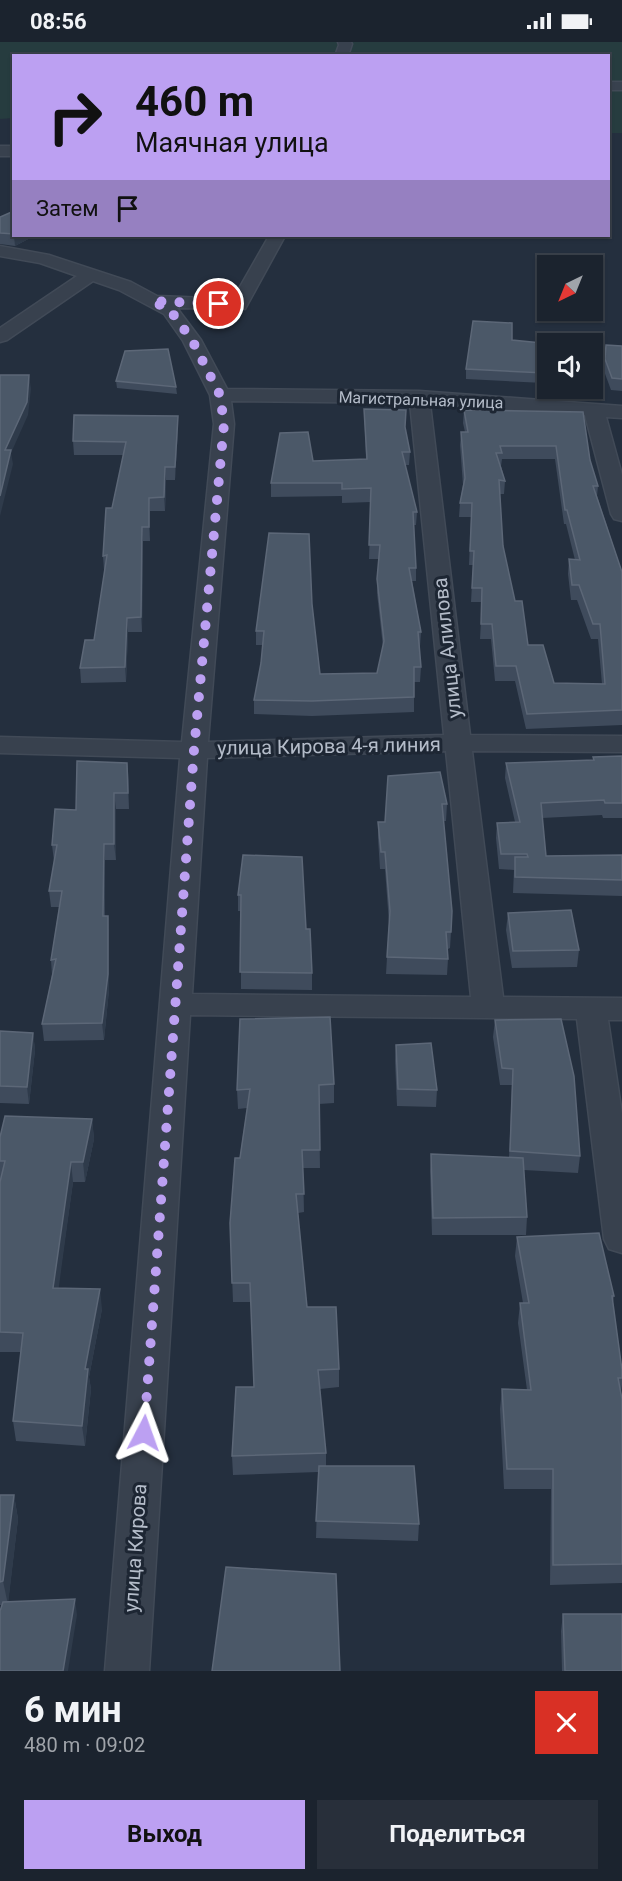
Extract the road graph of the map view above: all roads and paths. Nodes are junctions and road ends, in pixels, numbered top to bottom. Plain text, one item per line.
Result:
1 (275, 237) edge
2 (0, 251) edge
3 (90, 275) junction
4 (152, 301) junction
5 (0, 336) edge
6 (220, 395) junction
7 (419, 397) junction
8 (594, 410) junction
9 (622, 412) edge
10 (622, 514) edge
11 (458, 743) junction
12 (622, 744) edge
13 (0, 745) edge
14 (194, 750) junction
15 (174, 1004) junction
16 (488, 1006) junction
17 (607, 1008) edge
18 (622, 1239) edge
19 (127, 1671) edge

1 - 4 street
2 - 3 street, улица Кирова
3 - 4 street, улица Кирова
3 - 5 street
4 - 6 street, улица Кирова
6 - 7 street, Магистральная улица
6 - 14 street, улица Кирова
7 - 8 street, Магистральная улица
7 - 11 street, улица Алилова
8 - 9 street, Магистральная улица
8 - 10 street
11 - 12 street, улица Кирова 4-я линия
11 - 14 street, улица Кирова 4-я линия
11 - 16 street, улица Алилова
13 - 14 street, улица Кирова 4-я линия
14 - 15 street, улица Кирова
15 - 16 street
15 - 19 street, улица Кирова
16 - 17 street
17 - 18 street

